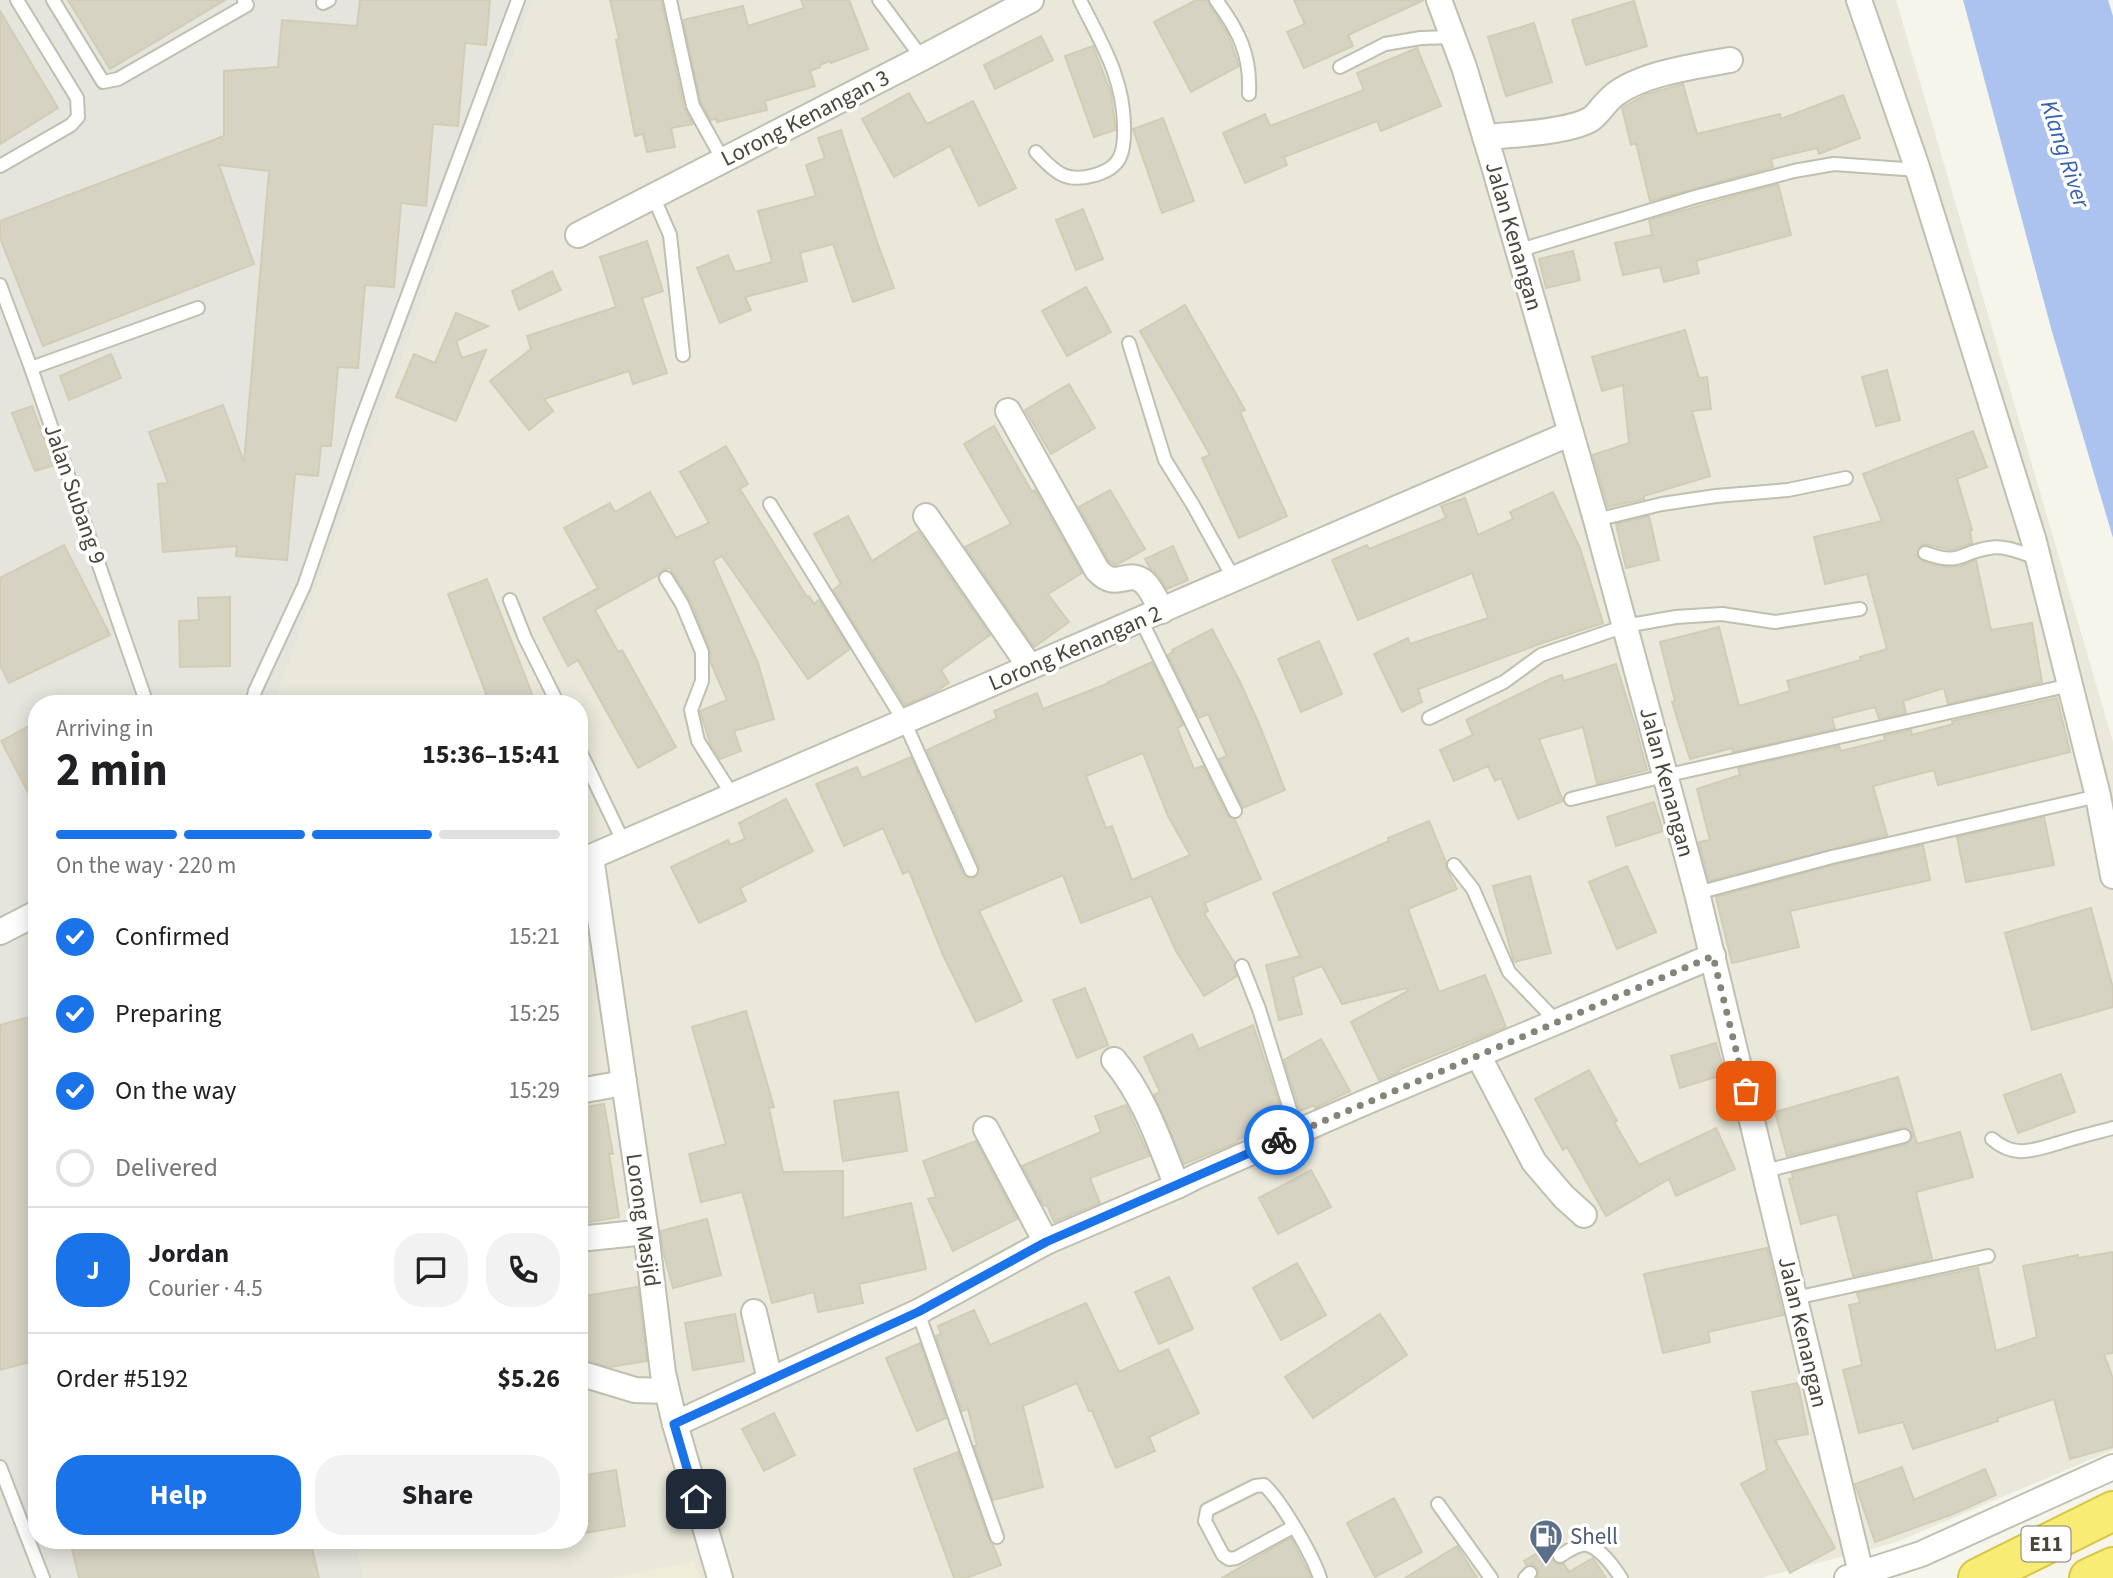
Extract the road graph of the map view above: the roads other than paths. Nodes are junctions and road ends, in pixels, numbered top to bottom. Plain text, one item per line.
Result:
1 (17, 0) edge
2 (53, 0) edge
3 (244, 0) edge
4 (518, 0) edge
5 (670, 0) edge
6 (879, 0) edge
7 (1031, 0) edge
8 (1080, 0) edge
9 (1216, 0) edge
10 (1439, 0) edge
11 (1859, 0) edge
12 (1453, 37) junction
13 (922, 58) junction
14 (1730, 60) dead end
15 (1340, 67) dead end
16 (1249, 94) dead end
17 (1485, 137) junction
18 (1036, 152) dead end
19 (723, 160) junction
20 (0, 166) edge
21 (1918, 170) junction
22 (653, 196) junction
23 (578, 234) dead end
24 (1517, 251) junction
25 (0, 285) edge
26 (198, 308) dead end
27 (1129, 343) dead end
28 (683, 355) dead end
29 (31, 368) junction
30 (1007, 411) dead end
31 (1571, 433) junction
32 (1846, 478) dead end
33 (770, 504) dead end
34 (926, 516) dead end
35 (1597, 520) junction
36 (1926, 553) dead end
37 (2037, 558) junction
38 (666, 578) dead end
39 (1234, 579) junction
40 (510, 600) dead end
41 (1860, 609) dead end
42 (1151, 615) junction
43 (1626, 626) junction
44 (1030, 667) junction
45 (2071, 685) junction
46 (145, 695) edge
47 (254, 695) edge
48 (554, 695) edge
49 (1429, 718) dead end
50 (904, 721) junction
51 (588, 768) edge
52 (1664, 776) junction
53 (733, 796) junction
54 (2098, 796) junction
55 (1571, 799) dead end
56 (1235, 811) dead end
57 (624, 843) junction
58 (588, 859) edge
59 (1454, 865) dead end
60 (971, 870) dead end
61 (2113, 876) edge
62 (588, 877) edge
63 (1697, 893) junction
64 (28, 918) edge
65 (0, 932) edge
66 (1713, 956) junction
67 (1242, 966) dead end
68 (1557, 1022) junction
69 (1478, 1055) junction
70 (1114, 1060) dead end
71 (624, 1083) junction
72 (588, 1089) edge
73 (2113, 1128) edge
74 (986, 1129) dead end
75 (1297, 1132) junction
76 (1904, 1136) dead end
77 (1992, 1139) dead end
78 (1765, 1171) junction
79 (1177, 1186) junction
80 (1584, 1215) dead end
81 (646, 1232) junction
82 (588, 1238) edge
83 (1046, 1242) junction
84 (1988, 1256) dead end
85 (1795, 1298) junction
86 (754, 1312) dead end
87 (918, 1312) junction
88 (588, 1376) edge
89 (770, 1380) junction
90 (667, 1391) junction
91 (674, 1424) junction
92 (0, 1467) edge
93 (2113, 1467) edge
94 (4, 1491) edge
95 (1438, 1504) dead end
96 (2113, 1511) edge
97 (1293, 1527) junction
98 (997, 1537) dead end
99 (28, 1545) edge
100 (30, 1549) edge
101 (1560, 1556) dead end
102 (2113, 1567) edge
103 (1854, 1576) edge
104 (43, 1578) edge
105 (720, 1578) edge
106 (1320, 1578) edge
107 (1491, 1578) edge
108 (1621, 1578) edge
109 (1978, 1578) edge
110 (2089, 1578) edge

1 - 20 lane
2 - 3 lane
4 - 47 lane
5 - 19 lane
6 - 13 lane
7 - 13 street, Lorong Kenangan 3
8 - 18 lane
9 - 16 lane
10 - 12 street, Jalan Kenangan
11 - 21 street
12 - 15 lane
12 - 17 street, Jalan Kenangan
13 - 19 street, Lorong Kenangan 3
14 - 17 street
17 - 24 street, Jalan Kenangan
19 - 22 street, Lorong Kenangan 3
21 - 24 lane
21 - 37 street
22 - 23 street, Lorong Kenangan 3
22 - 28 lane
24 - 31 street, Jalan Kenangan
25 - 29 lane, Jalan Subang 9
26 - 29 lane
27 - 39 lane
29 - 46 lane, Jalan Subang 9
30 - 42 street
31 - 35 street, Jalan Kenangan
31 - 39 street, Lorong Kenangan 2
32 - 35 lane
33 - 50 lane
34 - 44 street
35 - 43 street, Jalan Kenangan
36 - 37 lane
37 - 45 street
38 - 53 lane
39 - 42 street, Lorong Kenangan 2
40 - 48 lane
41 - 43 lane
42 - 44 street, Lorong Kenangan 2
42 - 56 lane
43 - 49 lane
43 - 52 street, Jalan Kenangan
44 - 50 street, Lorong Kenangan 2
45 - 52 lane
45 - 54 street
50 - 53 street, Lorong Kenangan 2
50 - 60 lane
51 - 57 lane
52 - 55 lane
52 - 63 street, Jalan Kenangan
53 - 57 street, Lorong Kenangan 2
54 - 61 street
54 - 63 lane
57 - 58 street, Lorong Kenangan 2
59 - 68 lane
62 - 71 street, Lorong Masjid
63 - 66 street, Jalan Kenangan
64 - 65 street
66 - 68 street
66 - 78 street, Jalan Kenangan
67 - 75 lane
68 - 69 street
69 - 75 street
69 - 80 street
70 - 79 street
71 - 72 street
71 - 81 street, Lorong Masjid
73 - 77 lane
74 - 83 street
75 - 79 street
76 - 78 lane
78 - 85 street, Jalan Kenangan
79 - 83 street
81 - 82 street
81 - 90 street, Lorong Masjid
83 - 87 street
84 - 85 lane
85 - 103 street, Jalan Kenangan
86 - 89 street
87 - 89 street
87 - 98 lane
88 - 90 street
89 - 91 street
90 - 91 street, Lorong Masjid
91 - 105 street, Lorong Masjid
92 - 94 lane
93 - 103 street
94 - 99 lane
95 - 107 lane
96 - 109 highway, E11
97 - 97 lane
97 - 106 lane
100 - 104 lane
101 - 108 lane
102 - 110 highway, E11

